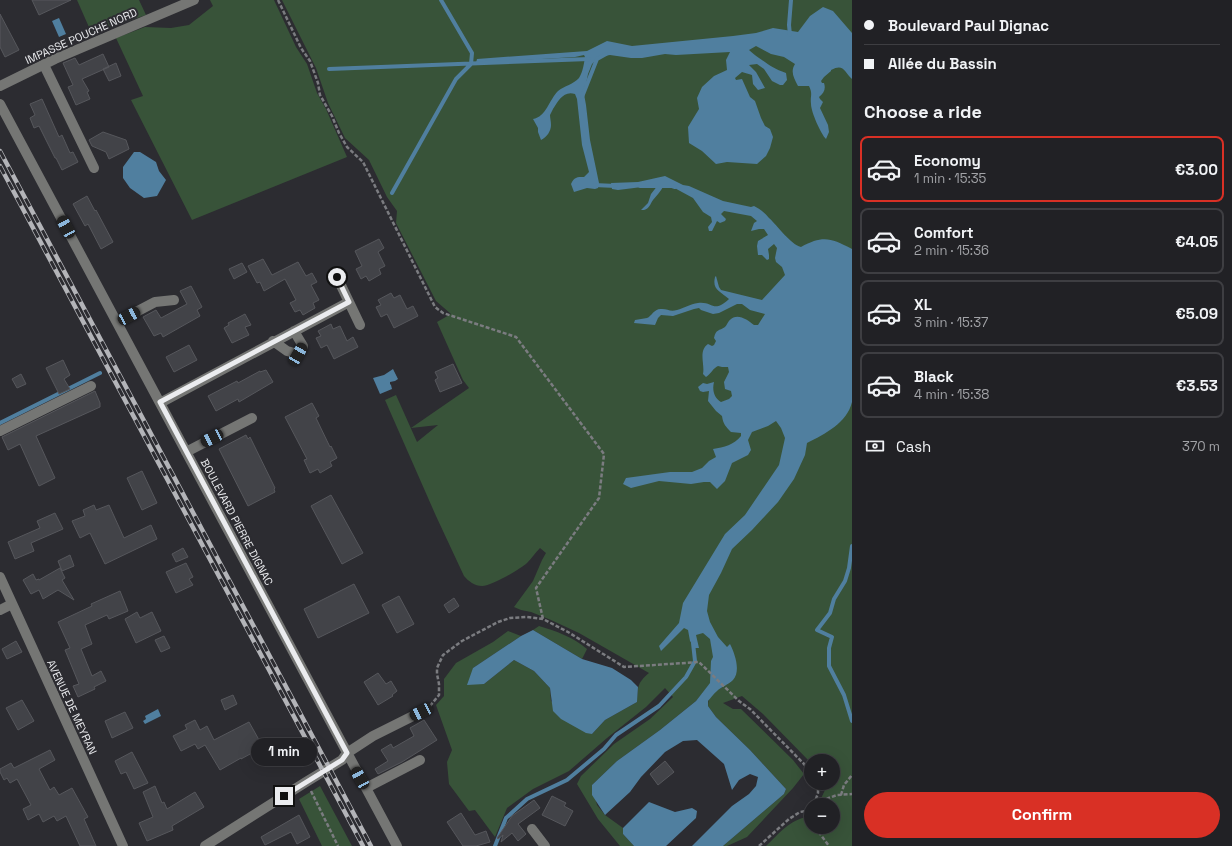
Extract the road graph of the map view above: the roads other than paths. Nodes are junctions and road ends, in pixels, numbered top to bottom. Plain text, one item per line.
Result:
1 (194, 0) edge
2 (44, 64) junction
3 (0, 86) edge
4 (0, 104) edge
5 (94, 168) dead end
6 (337, 277) dead end
7 (174, 300) dead end
8 (349, 302) junction
9 (117, 322) junction
10 (360, 324) dead end
11 (294, 331) junction
12 (273, 341) junction
13 (91, 386) dead end
14 (160, 402) junction
15 (252, 418) dead end
16 (0, 431) edge
17 (186, 452) junction
18 (0, 577) edge
19 (12, 604) junction
20 (0, 610) edge
21 (421, 712) road end
22 (347, 753) junction
23 (420, 760) dead end
24 (366, 788) junction
25 (532, 829) dead end
26 (123, 846) edge
27 (205, 846) edge
28 (397, 846) edge
29 (546, 846) edge

1 - 2 street, IMPASSE POUCHE NORD
2 - 3 street, IMPASSE POUCHE NORD
2 - 5 street
4 - 9 street, BOULEVARD PIERRE DIGNAC
6 - 8 street
7 - 9 street
8 - 10 street
8 - 11 street
9 - 14 street, BOULEVARD PIERRE DIGNAC
11 - 12 street
11 - 12 street
12 - 14 street
13 - 16 street
14 - 17 street, BOULEVARD PIERRE DIGNAC
15 - 17 street
17 - 22 street, BOULEVARD PIERRE DIGNAC
18 - 19 street, AVENUE DE MEYRAN
19 - 20 street
19 - 26 street, AVENUE DE MEYRAN
21 - 22 street
22 - 24 street, BOULEVARD PIERRE DIGNAC
22 - 27 street
23 - 24 street
24 - 28 street, BOULEVARD PIERRE DIGNAC
25 - 29 street

